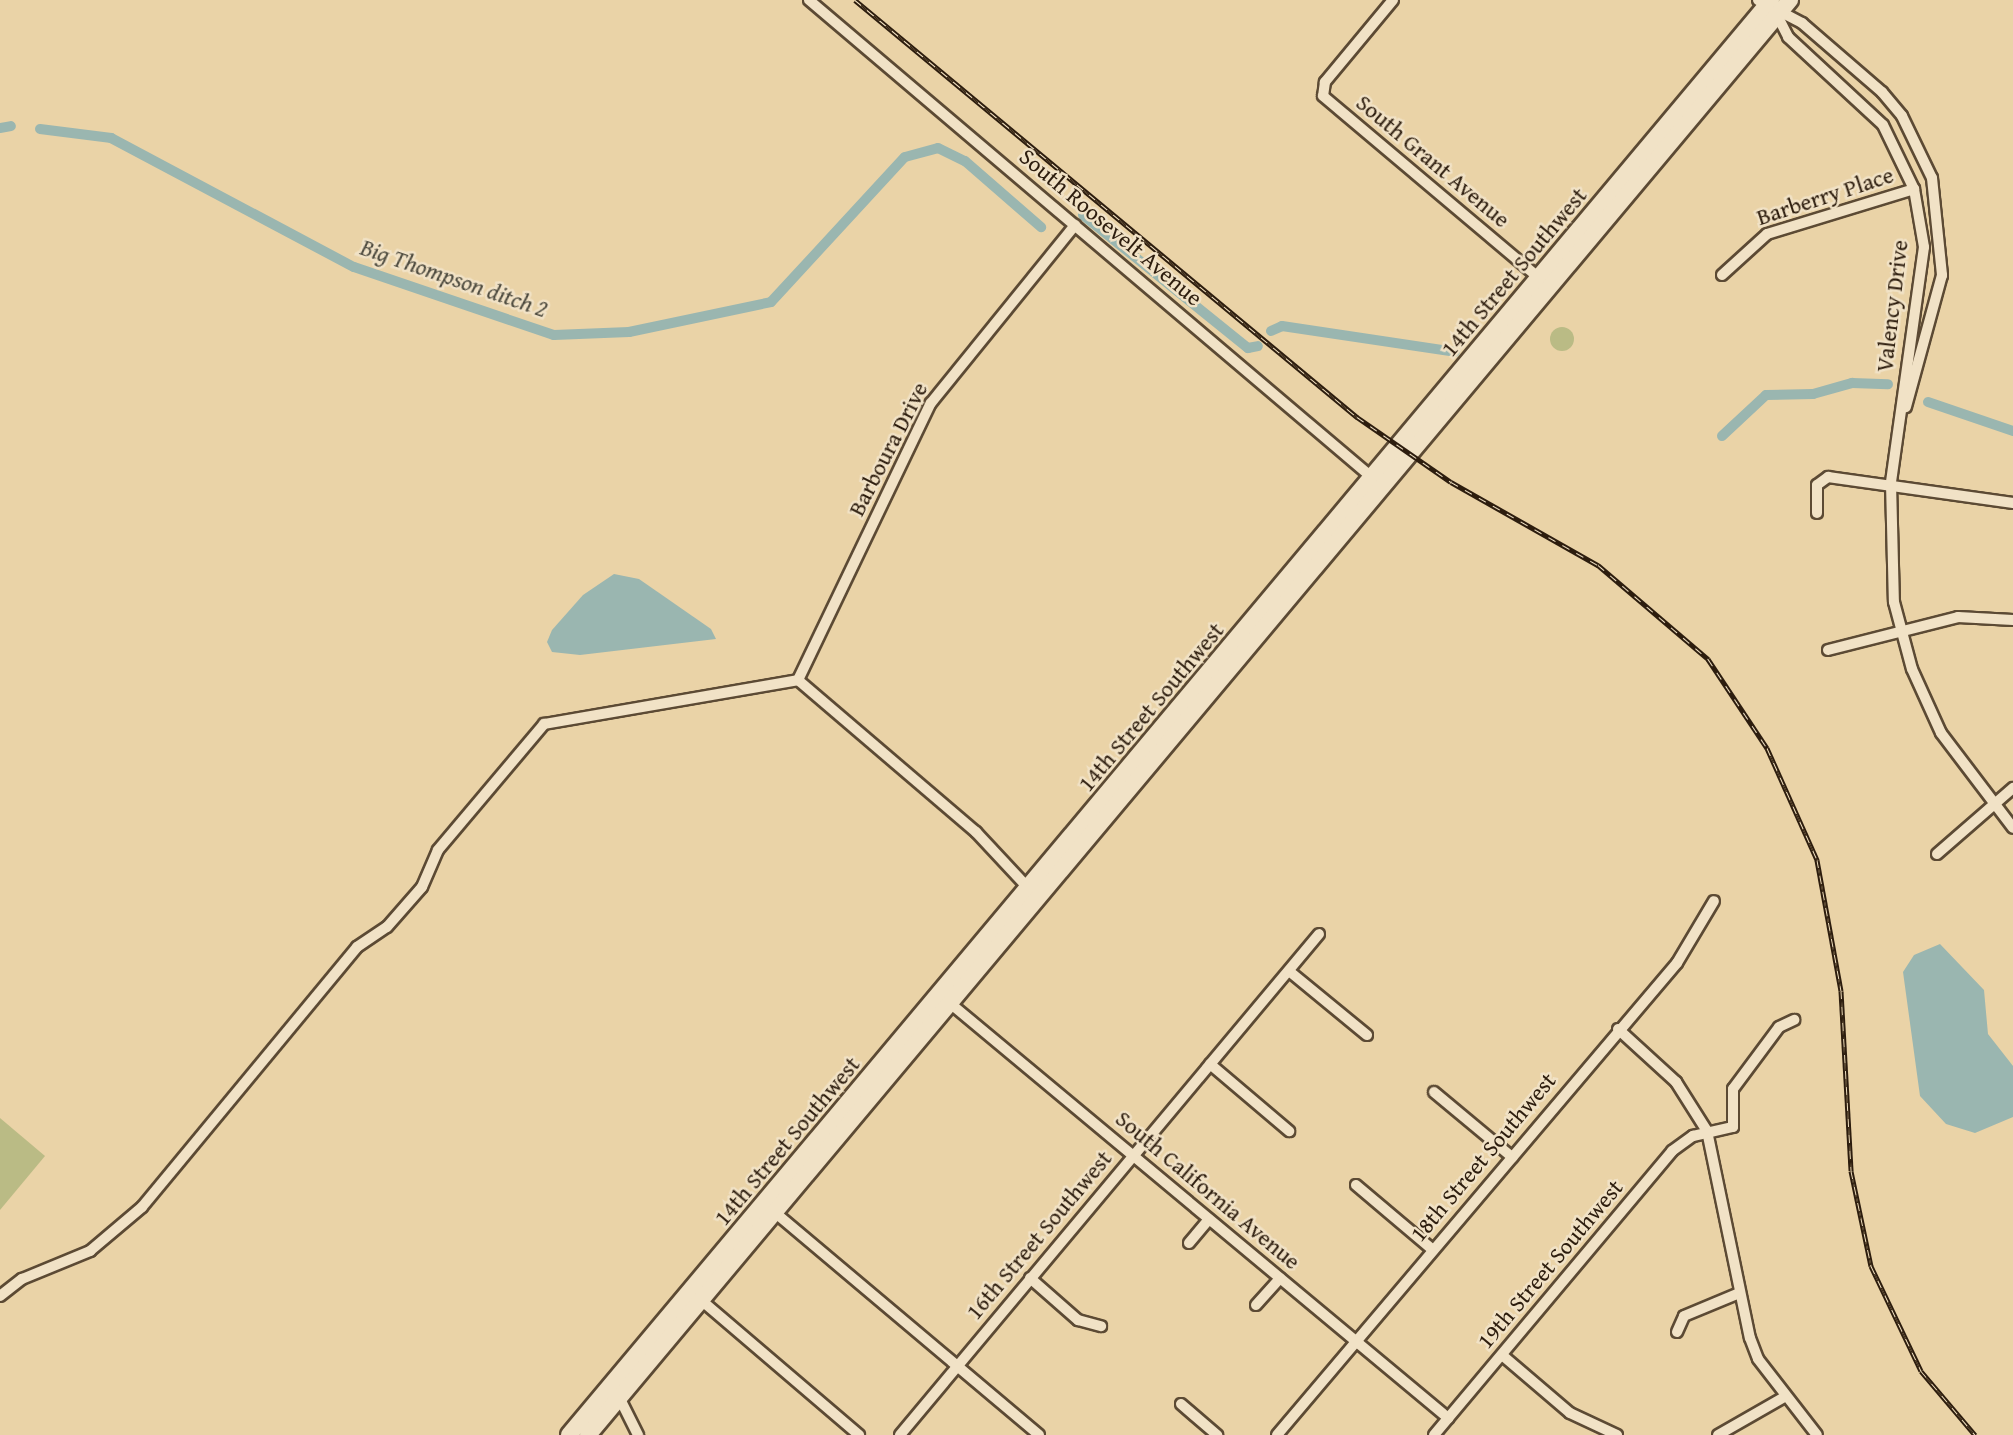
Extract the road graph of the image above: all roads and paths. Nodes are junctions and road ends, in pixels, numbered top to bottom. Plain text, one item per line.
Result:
1 (809, 0) edge
2 (1393, 0) edge
3 (1790, 0) edge
4 (1768, 5) edge
5 (1914, 189) junction
6 (1076, 225) junction
7 (1722, 275) dead end
8 (1545, 283) junction
9 (1903, 416) junction
10 (1372, 478) junction
11 (1891, 484) junction
12 (1385, 489) junction
13 (2013, 503) edge
14 (1817, 513) dead end
15 (2013, 620) edge
16 (1901, 632) junction
17 (1828, 650) dead end
18 (798, 680) junction
19 (2013, 788) edge
20 (1992, 806) junction
21 (2013, 828) edge
22 (1937, 854) dead end
23 (1035, 894) junction
24 (1714, 901) dead end
25 (1319, 934) dead end
26 (1289, 971) junction
27 (946, 999) junction
28 (1794, 1020) dead end
29 (1618, 1029) junction
30 (1367, 1035) dead end
31 (1210, 1064) junction
32 (1434, 1092) dead end
33 (1289, 1131) dead end
34 (1707, 1131) junction
35 (1134, 1155) junction
36 (1512, 1157) junction
37 (1356, 1185) dead end
38 (769, 1208) junction
39 (1209, 1219) junction
40 (1189, 1243) dead end
41 (1433, 1250) junction
42 (1030, 1278) junction
43 (1280, 1278) junction
44 (1737, 1294) junction
45 (0, 1296) edge
46 (701, 1300) junction
47 (1256, 1305) dead end
48 (1101, 1326) dead end
49 (1677, 1332) dead end
50 (1356, 1341) junction
51 (1502, 1355) junction
52 (959, 1365) junction
53 (615, 1391) junction
54 (1786, 1396) junction
55 (1181, 1404) dead end
56 (1448, 1418) junction
57 (569, 1435) edge
58 (588, 1435) edge
59 (638, 1435) edge
60 (859, 1435) edge
61 (900, 1435) edge
62 (1039, 1435) edge
63 (1217, 1435) edge
64 (1277, 1435) edge
65 (1434, 1435) edge
66 (1617, 1435) edge
67 (1718, 1435) edge
68 (1817, 1435) edge

1 - 6 street, South Roosevelt Avenue
2 - 8 street, South Grant Avenue
3 - 4 main road, 14th Street Southwest
4 - 5 street, Valency Drive
4 - 8 main road, 14th Street Southwest
4 - 9 street, Valency Drive
5 - 7 street, Barberry Place
5 - 9 street, Valency Drive
6 - 10 street, South Roosevelt Avenue
6 - 18 street, Barboura Drive
8 - 10 main road, 14th Street Southwest
8 - 12 main road, 14th Street Southwest
9 - 11 street, Valency Drive
10 - 12 street, South Roosevelt Avenue
10 - 23 main road, 14th Street Southwest
11 - 13 street
11 - 14 street
11 - 16 street, Valency Drive
12 - 23 main road, 14th Street Southwest
15 - 16 street
16 - 17 street
16 - 20 street, Valency Drive
18 - 23 street
18 - 45 street
19 - 20 street
20 - 21 street, Valency Drive
20 - 22 street
23 - 27 main road, 14th Street Southwest
24 - 29 street, 18th Street Southwest
25 - 26 street, 16th Street Southwest
26 - 30 street
26 - 31 street, 16th Street Southwest
27 - 35 street, South California Avenue
27 - 38 main road, 14th Street Southwest
28 - 34 street, 19th Street Southwest
29 - 34 street
29 - 36 street, 18th Street Southwest
31 - 33 street
31 - 35 street, 16th Street Southwest
32 - 36 street
34 - 44 street
34 - 51 street, 19th Street Southwest
35 - 39 street, South California Avenue
35 - 42 street, 16th Street Southwest
36 - 41 street, 18th Street Southwest
37 - 41 street
38 - 46 main road, 14th Street Southwest
38 - 52 street
38 - 53 main road, 14th Street Southwest
39 - 40 street
39 - 43 street, South California Avenue
41 - 50 street, 18th Street Southwest
42 - 48 street
42 - 52 street, 16th Street Southwest
43 - 47 street
43 - 50 street, South California Avenue
44 - 49 street
44 - 54 street
46 - 53 main road, 14th Street Southwest
46 - 60 street
50 - 56 street, South California Avenue
50 - 64 street, 18th Street Southwest
51 - 56 street, 19th Street Southwest
51 - 66 street
52 - 61 street, 16th Street Southwest
52 - 62 street
53 - 57 main road, 14th Street Southwest
53 - 58 main road, 14th Street Southwest
53 - 59 street
54 - 67 street
54 - 68 street
55 - 63 street
56 - 65 street, 19th Street Southwest

